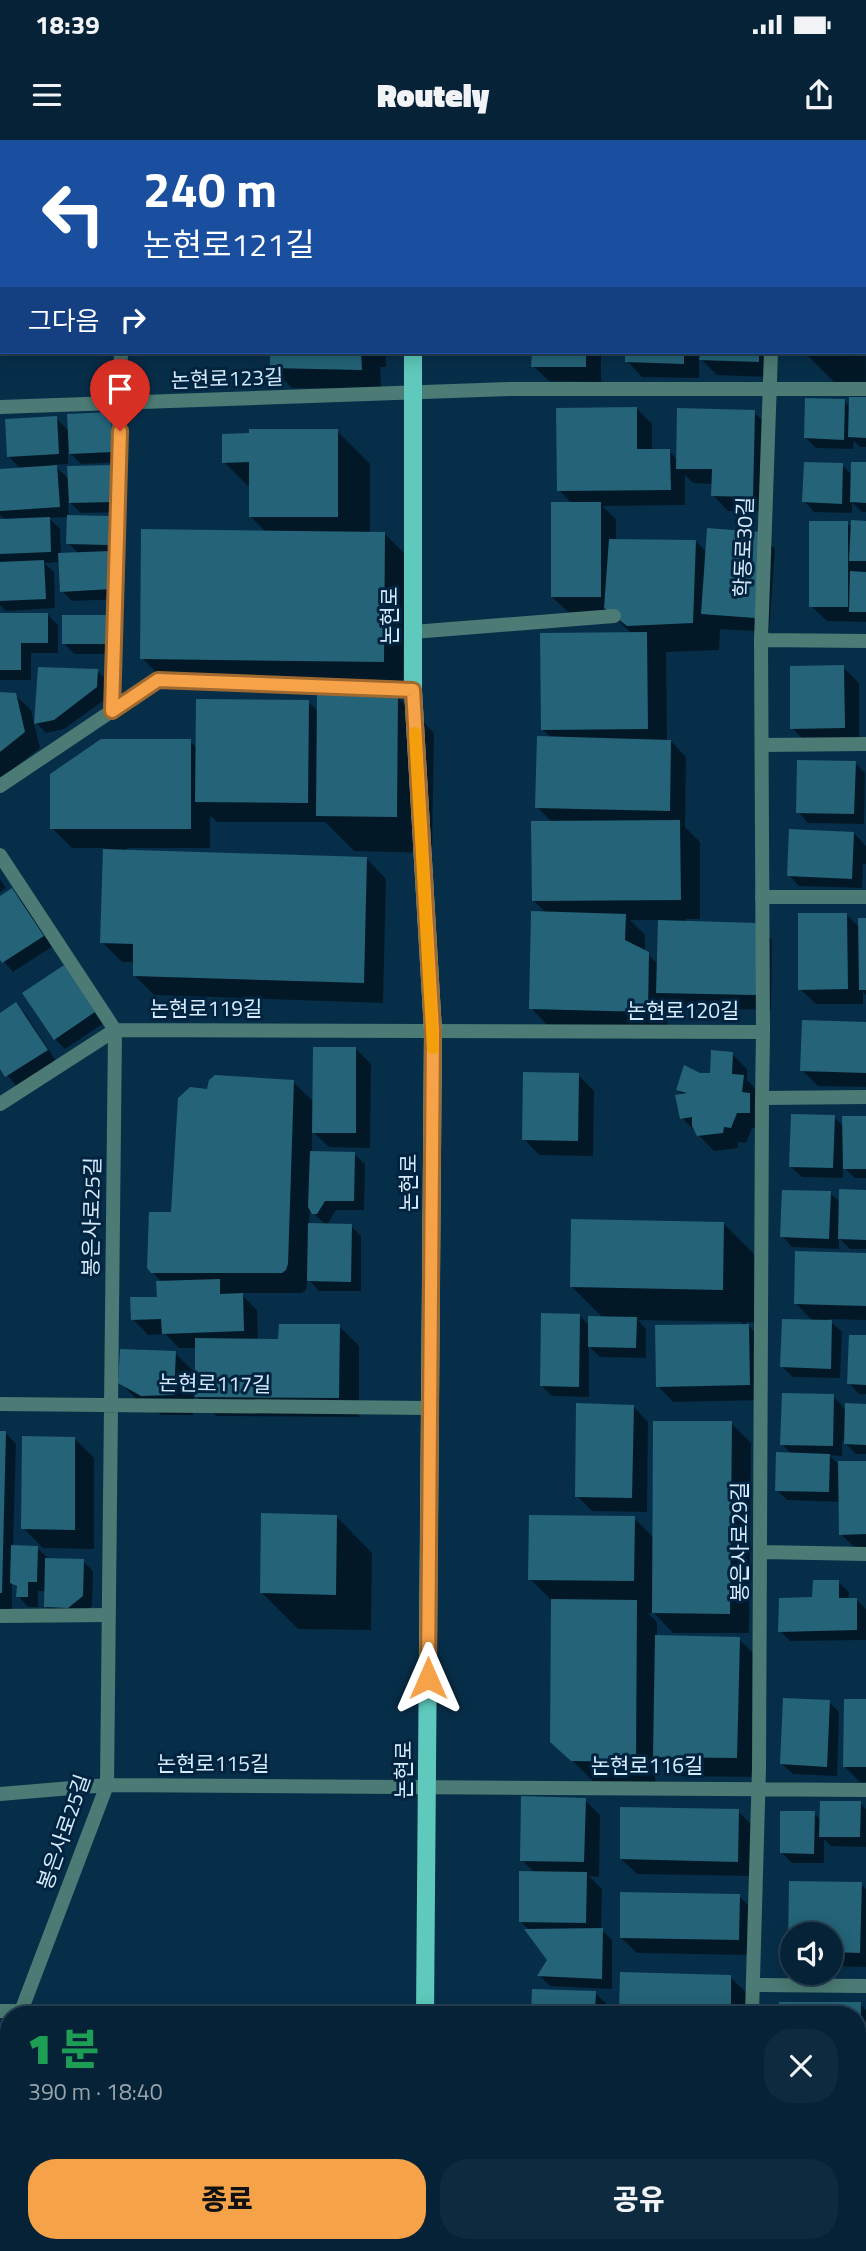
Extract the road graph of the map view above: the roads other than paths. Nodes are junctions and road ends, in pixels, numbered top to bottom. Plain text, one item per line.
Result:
1 (121, 354) edge
2 (413, 354) edge
3 (771, 354) edge
4 (866, 389) edge
5 (770, 390) junction
6 (413, 394) junction
7 (120, 403) junction
8 (0, 407) edge
9 (614, 616) dead end
10 (413, 632) junction
11 (761, 639) junction
12 (866, 641) edge
13 (413, 690) junction
14 (112, 711) junction
15 (763, 744) junction
16 (866, 744) edge
17 (0, 786) edge
18 (0, 855) edge
19 (762, 897) junction
20 (866, 897) edge
21 (115, 1030) junction
22 (433, 1031) junction
23 (763, 1032) junction
24 (866, 1097) edge
25 (762, 1098) junction
26 (0, 1104) edge
27 (0, 1404) edge
28 (111, 1404) junction
29 (430, 1408) junction
30 (761, 1552) junction
31 (866, 1554) edge
32 (108, 1615) junction
33 (0, 1616) edge
34 (107, 1785) junction
35 (427, 1786) junction
36 (758, 1788) junction
37 (866, 1790) edge
38 (0, 1794) edge
39 (753, 1985) junction
40 (866, 1986) edge
41 (26, 2006) edge
42 (425, 2006) edge
43 (752, 2006) edge

1 - 7 street
2 - 6 main road, 논현로
3 - 5 street, 학동로30길
4 - 5 street, 논현로123길
5 - 6 street, 논현로123길
5 - 11 street, 학동로30길
6 - 7 street, 논현로123길
6 - 10 main road, 논현로
7 - 8 street, 논현로123길
7 - 14 street
9 - 10 street
10 - 13 main road, 논현로
11 - 12 street
11 - 15 street, 학동로30길
13 - 14 street
13 - 22 main road, 논현로
14 - 17 street
15 - 16 street
15 - 19 street, 학동로30길
18 - 21 street
19 - 20 street
19 - 23 street, 학동로30길
21 - 22 street, 논현로119길
21 - 26 street
21 - 28 street, 봉은사로25길
22 - 23 street, 논현로120길
22 - 29 main road, 논현로
23 - 25 street, 논현로120길
24 - 25 street
25 - 30 street, 봉은사로29길
27 - 28 street, 논현로117길
28 - 29 street, 논현로117길
28 - 32 street, 봉은사로25길
29 - 35 main road, 논현로
30 - 31 street
30 - 36 street, 봉은사로29길
32 - 33 street
32 - 34 street, 봉은사로25길
34 - 35 street, 논현로115길
34 - 38 street, 논현로115길
34 - 41 street, 봉은사로25길
35 - 36 street, 논현로116길
35 - 42 main road, 논현로
36 - 37 street, 논현로116길
36 - 39 street, 봉은사로29길
39 - 40 street
39 - 43 street, 봉은사로29길

